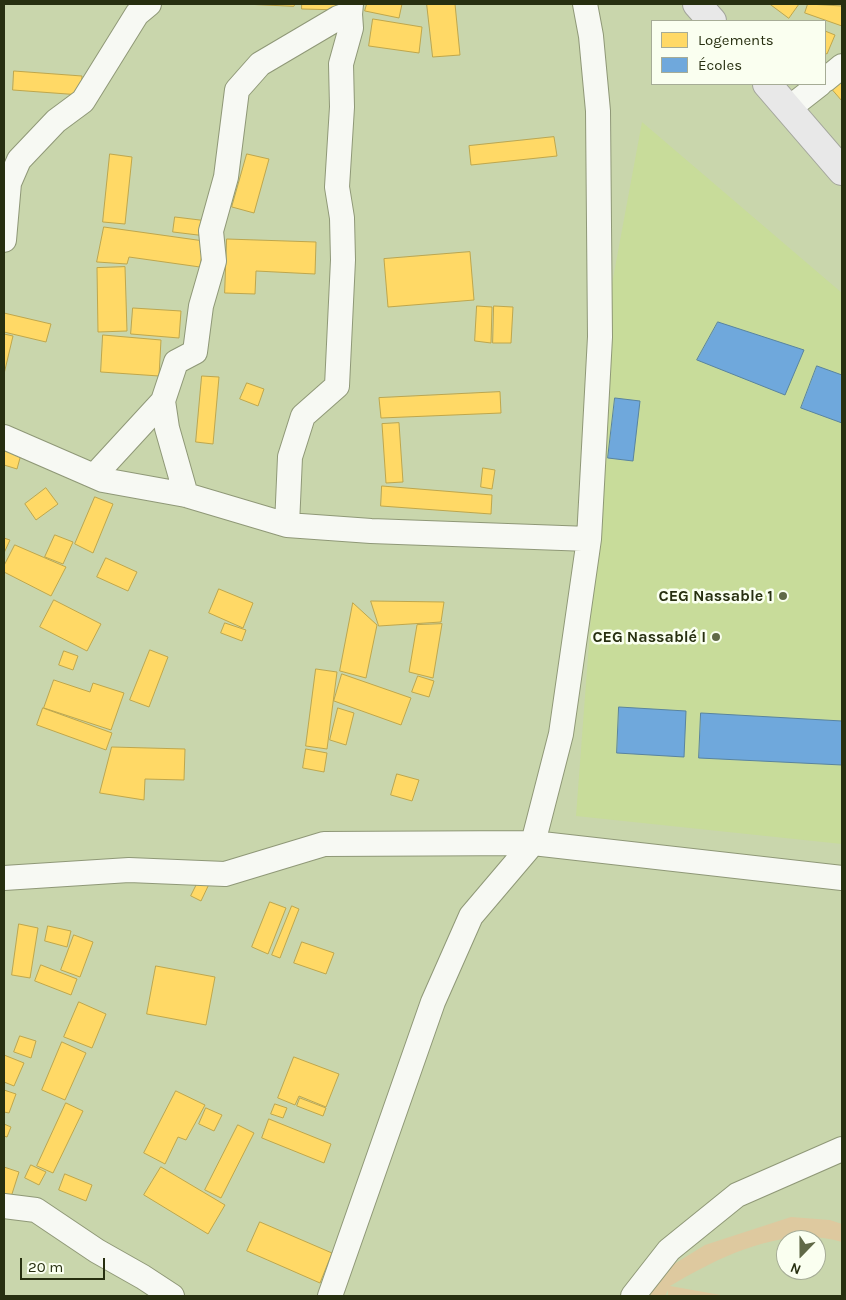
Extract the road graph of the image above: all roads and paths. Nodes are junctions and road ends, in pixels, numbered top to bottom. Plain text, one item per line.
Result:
1 (149, 4) edge
2 (585, 4) edge
3 (697, 4) edge
4 (351, 9) edge
5 (711, 20) edge
6 (842, 66) edge
7 (826, 79) edge
8 (768, 85) edge
9 (819, 85) edge
10 (788, 109) junction
11 (842, 171) edge
12 (4, 240) edge
13 (163, 401) junction
14 (4, 437) edge
15 (94, 476) junction
16 (186, 495) junction
17 (287, 525) junction
18 (589, 539) junction
19 (533, 843) junction
20 (4, 878) edge
21 (842, 878) edge
22 (842, 1149) edge
23 (4, 1206) edge
24 (172, 1296) edge
25 (330, 1296) edge
26 (632, 1296) edge

1 - 12 street
2 - 18 street
3 - 5 main road
4 - 13 street
4 - 17 street
6 - 7 street
8 - 10 main road
9 - 10 street
10 - 11 main road
13 - 15 street
13 - 16 street
14 - 15 street
15 - 16 street
16 - 17 street
17 - 18 street
18 - 19 street
19 - 20 street
19 - 21 street
19 - 25 street
22 - 26 street
23 - 24 street

